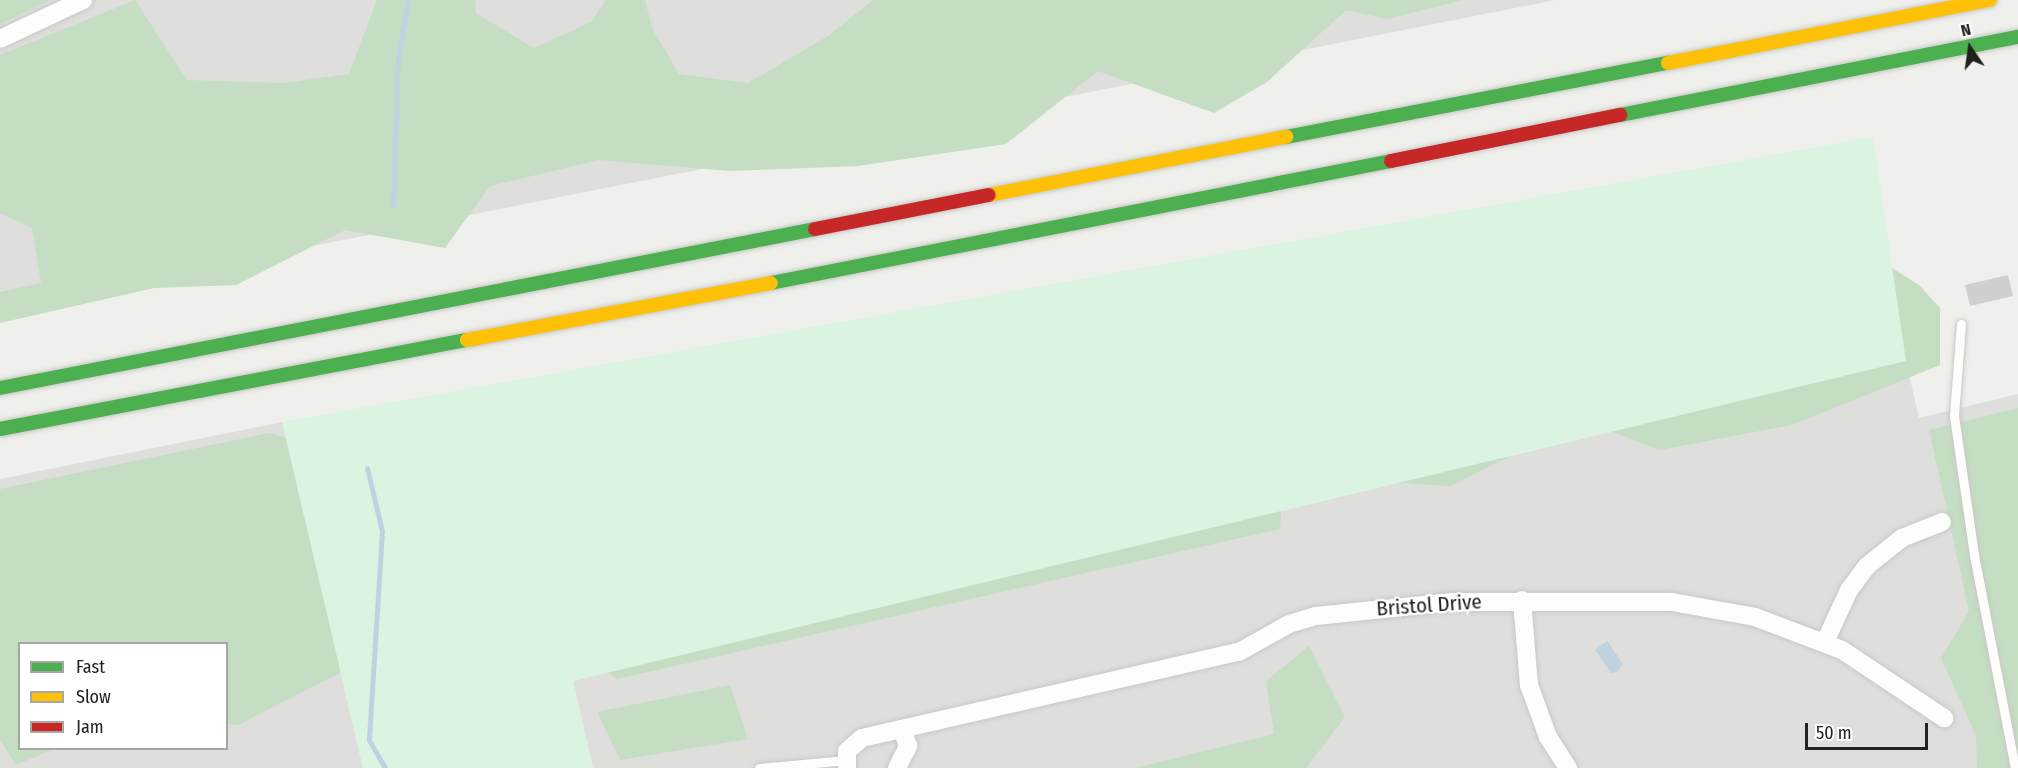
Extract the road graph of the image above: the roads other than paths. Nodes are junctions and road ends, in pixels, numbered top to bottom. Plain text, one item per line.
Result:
1 (83, 0) edge
2 (1990, 0) edge
3 (2018, 37) edge
4 (0, 39) edge
5 (1960, 324) dead end
6 (0, 388) edge
7 (0, 429) edge
8 (1942, 522) dead end
9 (1522, 600) junction
10 (1825, 642) junction
11 (1944, 718) dead end
12 (902, 729) junction
13 (847, 764) edge
14 (1562, 766) edge
15 (759, 768) edge
16 (897, 768) edge
17 (2015, 768) edge

1 - 4 street
2 - 6 highway
3 - 7 highway
5 - 17 lane
8 - 10 street
9 - 10 street, Bristol Drive
9 - 12 street, Bristol Drive
9 - 14 street
10 - 11 street, Bristol Drive
12 - 13 street, Bristol Drive
12 - 16 street
13 - 15 lane

